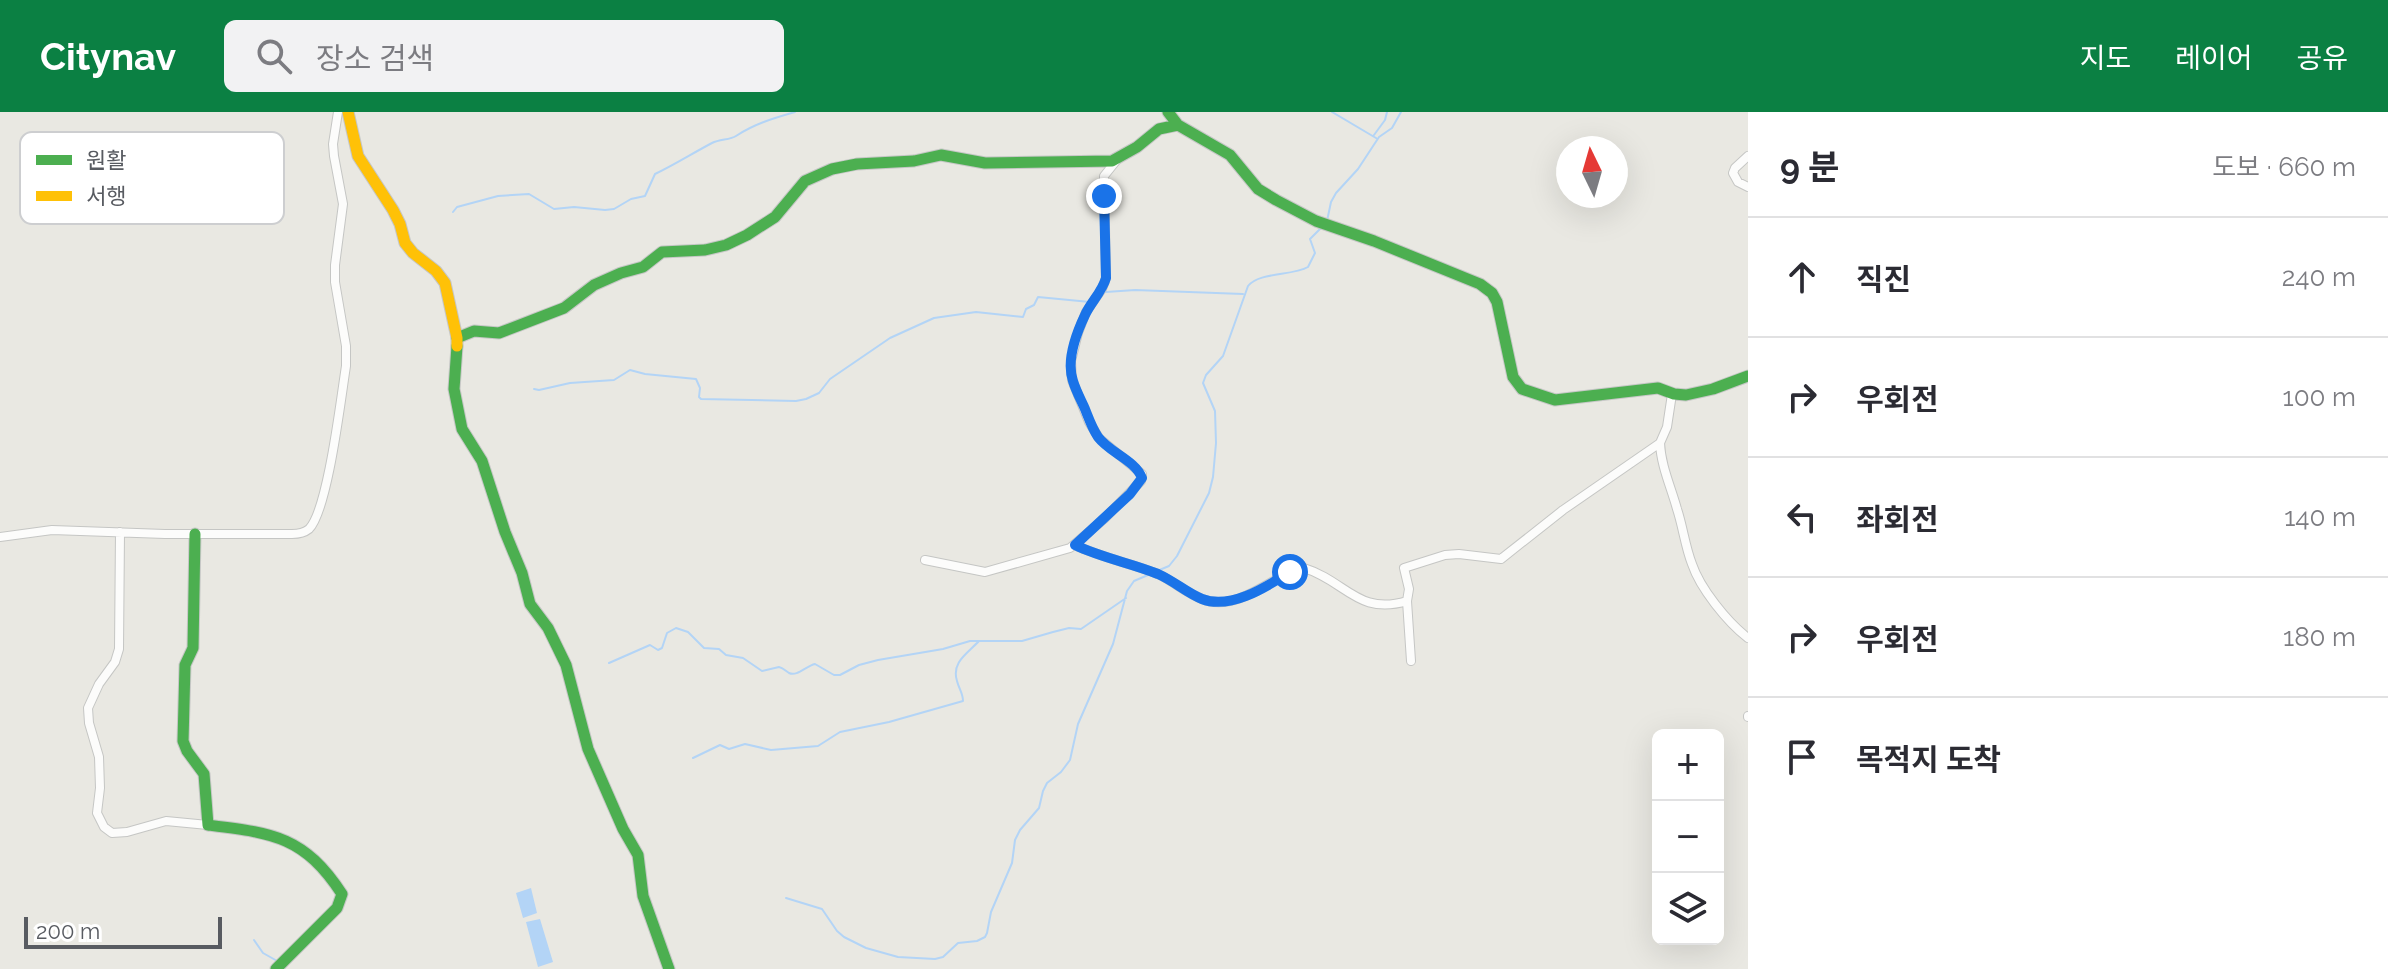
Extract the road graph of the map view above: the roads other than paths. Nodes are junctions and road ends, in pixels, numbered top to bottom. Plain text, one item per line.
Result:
1 (338, 112) edge
2 (348, 112) edge
3 (1166, 112) edge
4 (1178, 125) junction
5 (1159, 129) junction
6 (1748, 156) edge
7 (1117, 159) junction
8 (1748, 187) edge
9 (457, 338) junction
10 (1748, 376) edge
11 (1672, 394) junction
12 (1660, 443) junction
13 (120, 532) junction
14 (195, 534) junction
15 (0, 537) edge
16 (1075, 545) junction
17 (925, 560) dead end
18 (1407, 601) junction
19 (1748, 638) edge
20 (1411, 661) dead end
21 (208, 825) junction
22 (276, 969) edge
23 (669, 969) edge

1 - 14 street
2 - 9 street
3 - 4 street
3 - 5 street
4 - 5 street
4 - 11 street
5 - 7 street
6 - 8 street
7 - 9 street
7 - 16 street
9 - 23 street
10 - 11 street
11 - 12 street
12 - 18 street
12 - 19 street
13 - 14 street
13 - 15 street
13 - 21 street
14 - 21 street
16 - 17 street
16 - 18 street
18 - 20 street
21 - 22 street

